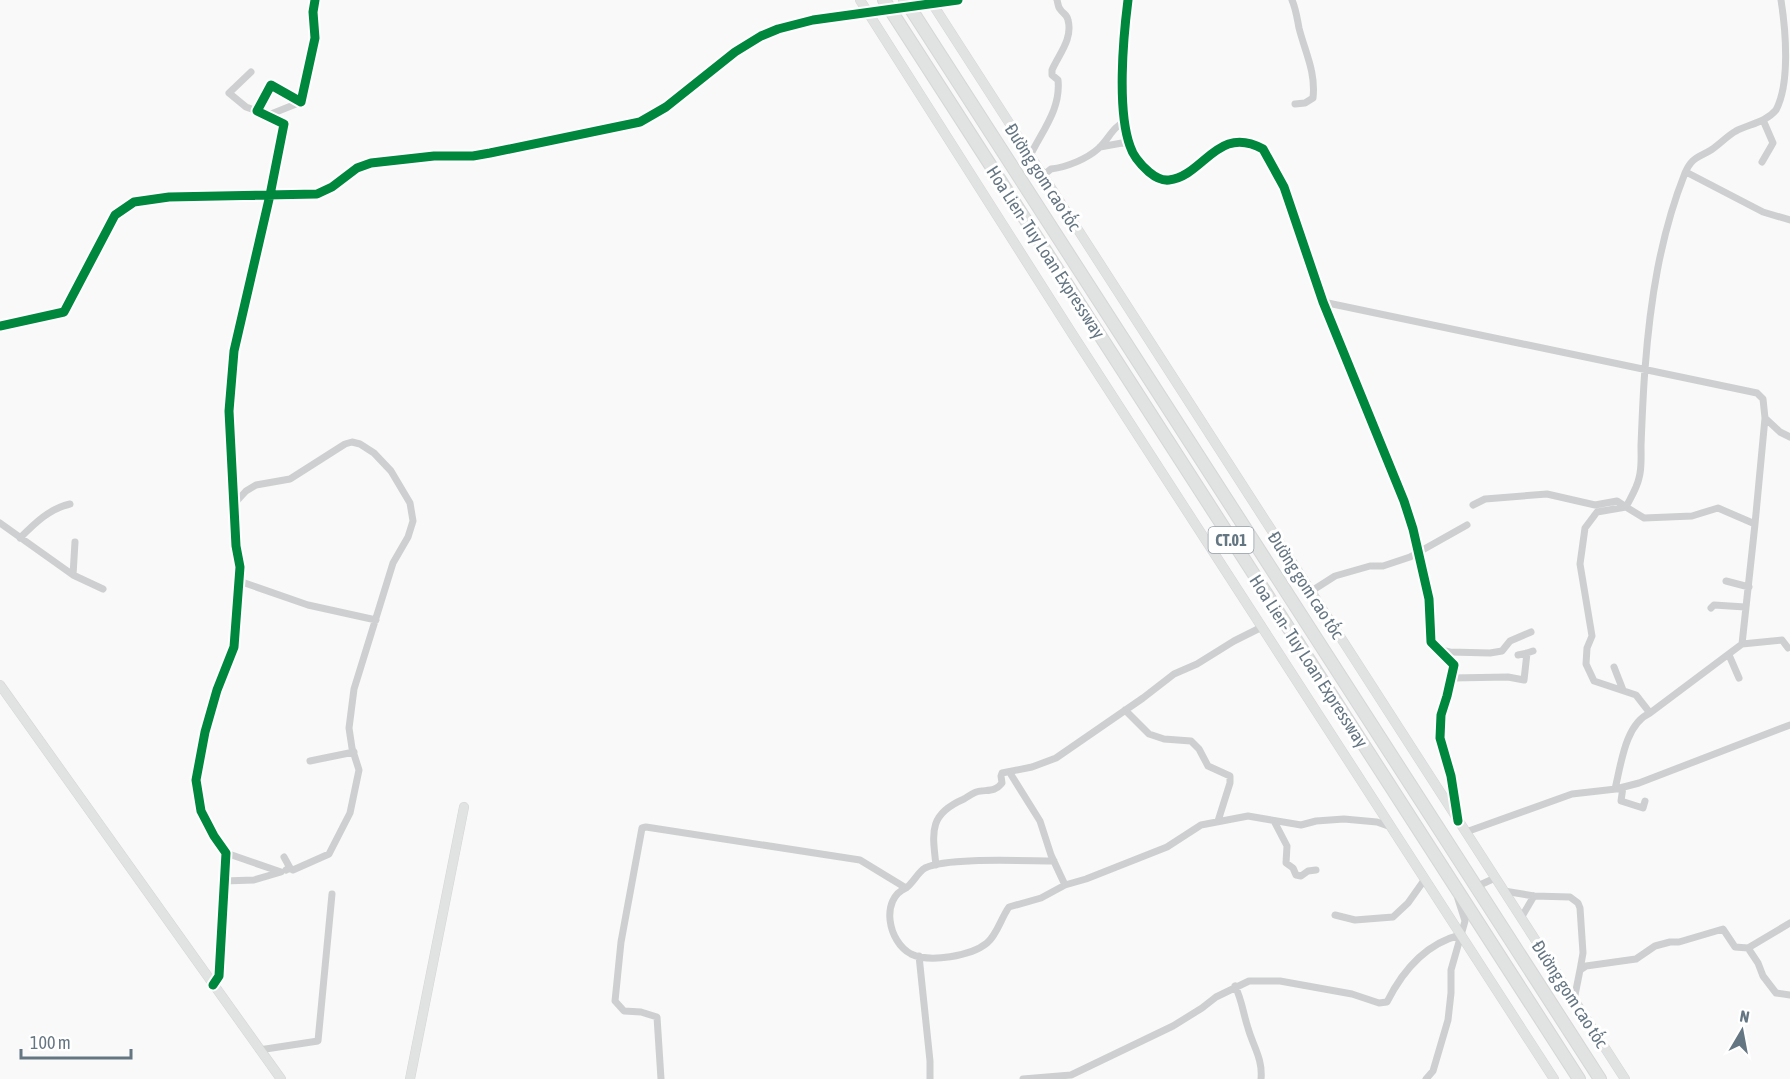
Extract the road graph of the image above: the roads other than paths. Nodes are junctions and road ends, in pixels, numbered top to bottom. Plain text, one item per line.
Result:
1 (315, 0) edge
2 (860, 0) edge
3 (884, 0) edge
4 (905, 0) edge
5 (930, 0) edge
6 (958, 0) edge
7 (1057, 0) edge
8 (1128, 0) edge
9 (1292, 0) edge
10 (1781, 0) edge
11 (250, 72) dead end
12 (1788, 95) edge
13 (301, 102) junction
14 (1295, 104) dead end
15 (256, 111) junction
16 (266, 116) junction
17 (1764, 120) junction
18 (1126, 121) junction
19 (1129, 144) junction
20 (1100, 147) junction
21 (1030, 156) junction
22 (1762, 162) dead end
23 (1686, 172) junction
24 (1044, 178) junction
25 (270, 195) junction
26 (1790, 220) edge
27 (1323, 302) junction
28 (0, 326) edge
29 (1645, 369) junction
30 (1765, 418) junction
31 (1790, 437) edge
32 (70, 504) dead end
33 (234, 504) junction
34 (1473, 506) dead end
35 (1626, 507) junction
36 (0, 522) edge
37 (1755, 524) junction
38 (1467, 525) dead end
39 (20, 538) junction
40 (75, 542) dead end
41 (1418, 552) junction
42 (73, 575) junction
43 (239, 581) junction
44 (1726, 581) dead end
45 (1749, 587) junction
46 (103, 590) dead end
47 (1310, 591) junction
48 (1745, 607) junction
49 (1711, 608) dead end
50 (376, 620) junction
51 (1262, 627) junction
52 (1531, 632) dead end
53 (1743, 644) junction
54 (1788, 648) dead end
55 (1437, 649) junction
56 (1729, 655) junction
57 (1518, 656) dead end
58 (1614, 667) dead end
59 (1452, 678) junction
60 (1739, 678) dead end
61 (0, 685) edge
62 (1623, 690) junction
63 (1125, 710) junction
64 (1650, 713) junction
65 (1790, 725) edge
66 (354, 752) junction
67 (310, 761) dead end
68 (1010, 773) junction
69 (1619, 788) junction
70 (1645, 801) dead end
71 (464, 807) dead end
72 (1218, 821) junction
73 (1274, 821) junction
74 (1458, 821) junction
75 (1391, 826) junction
76 (1466, 832) junction
77 (226, 853) junction
78 (284, 857) dead end
79 (1054, 861) junction
80 (936, 865) junction
81 (290, 868) junction
82 (1316, 870) dead end
83 (281, 872) junction
84 (1495, 878) junction
85 (1425, 879) junction
86 (224, 880) junction
87 (1482, 884) dead end
88 (1065, 885) junction
89 (906, 888) junction
90 (1504, 891) junction
91 (332, 894) dead end
92 (1534, 896) junction
93 (1458, 899) dead end
94 (1335, 915) dead end
95 (1521, 918) junction
96 (1790, 923) edge
97 (1460, 935) junction
98 (1748, 948) junction
99 (919, 956) junction
100 (1580, 970) junction
101 (213, 985) junction
102 (1235, 986) junction
103 (1790, 994) edge
104 (1574, 1000) junction
105 (259, 1050) junction
106 (281, 1079) edge
107 (410, 1079) edge
108 (661, 1079) edge
109 (930, 1079) edge
110 (1023, 1079) edge
111 (1261, 1079) edge
112 (1426, 1079) edge
113 (1554, 1079) edge
114 (1579, 1079) edge
115 (1600, 1079) edge
116 (1625, 1079) edge

1 - 13 street
2 - 51 main road
3 - 114 highway, Hoa Lien- Tuy Loan Expressway / CT.01
4 - 115 highway, Hoa Lien- Tuy Loan Expressway / CT.01
5 - 21 main road, Đường gom cao tốc
6 - 25 street, bridge
7 - 21 street
8 - 18 street
9 - 14 street
10 - 12 street
11 - 15 street
12 - 17 street
13 - 15 street
13 - 16 street
15 - 16 street
16 - 25 street
17 - 22 street
17 - 23 street
18 - 19 street
18 - 20 street
19 - 20 street
19 - 27 street
20 - 24 street
21 - 24 main road, Đường gom cao tốc
23 - 26 street
23 - 29 street
24 - 47 main road, Đường gom cao tốc
25 - 28 street
25 - 33 street
27 - 29 street
27 - 41 street
29 - 30 street
29 - 35 street
30 - 31 street
30 - 37 street
32 - 39 street
33 - 43 street
33 - 50 street
34 - 35 street
35 - 37 street
35 - 62 street
36 - 39 street
37 - 45 street
38 - 41 street
39 - 42 street
40 - 42 street
41 - 47 street
41 - 55 street
42 - 46 street
43 - 50 street
43 - 77 street
44 - 45 street
45 - 48 street
47 - 74 main road, Đường gom cao tốc
48 - 49 street
48 - 53 street
50 - 66 street
51 - 63 street
51 - 75 main road
52 - 55 street
53 - 54 street
53 - 56 street
55 - 59 street
56 - 60 street
56 - 64 street
57 - 59 street
58 - 62 street
59 - 74 street
61 - 101 main road
62 - 64 street
63 - 68 street
63 - 72 street
64 - 69 street
65 - 69 street
66 - 67 street
66 - 81 street
68 - 79 street
68 - 80 street
69 - 70 street
69 - 76 street
71 - 107 main road
72 - 73 street
72 - 88 street
73 - 75 street
73 - 82 street
74 - 76 main road, Đường gom cao tốc
75 - 85 main road
76 - 84 main road, Đường gom cao tốc
77 - 83 street
77 - 86 main road
78 - 81 street
79 - 80 street
79 - 88 street
80 - 89 street
81 - 83 street
83 - 86 street
84 - 87 street
84 - 90 main road, Đường gom cao tốc
85 - 94 street
85 - 97 main road
86 - 101 main road
88 - 99 street
89 - 99 street
89 - 108 street
90 - 92 street
90 - 95 main road, Đường gom cao tốc
91 - 105 street
92 - 95 street
92 - 100 street
93 - 97 street
95 - 104 main road, Đường gom cao tốc
96 - 98 street
97 - 102 street
97 - 112 street
97 - 113 main road
98 - 100 street
98 - 103 street
99 - 109 street
100 - 104 street
101 - 105 main road
102 - 110 street
102 - 111 street
104 - 116 main road, Đường gom cao tốc
105 - 106 main road

